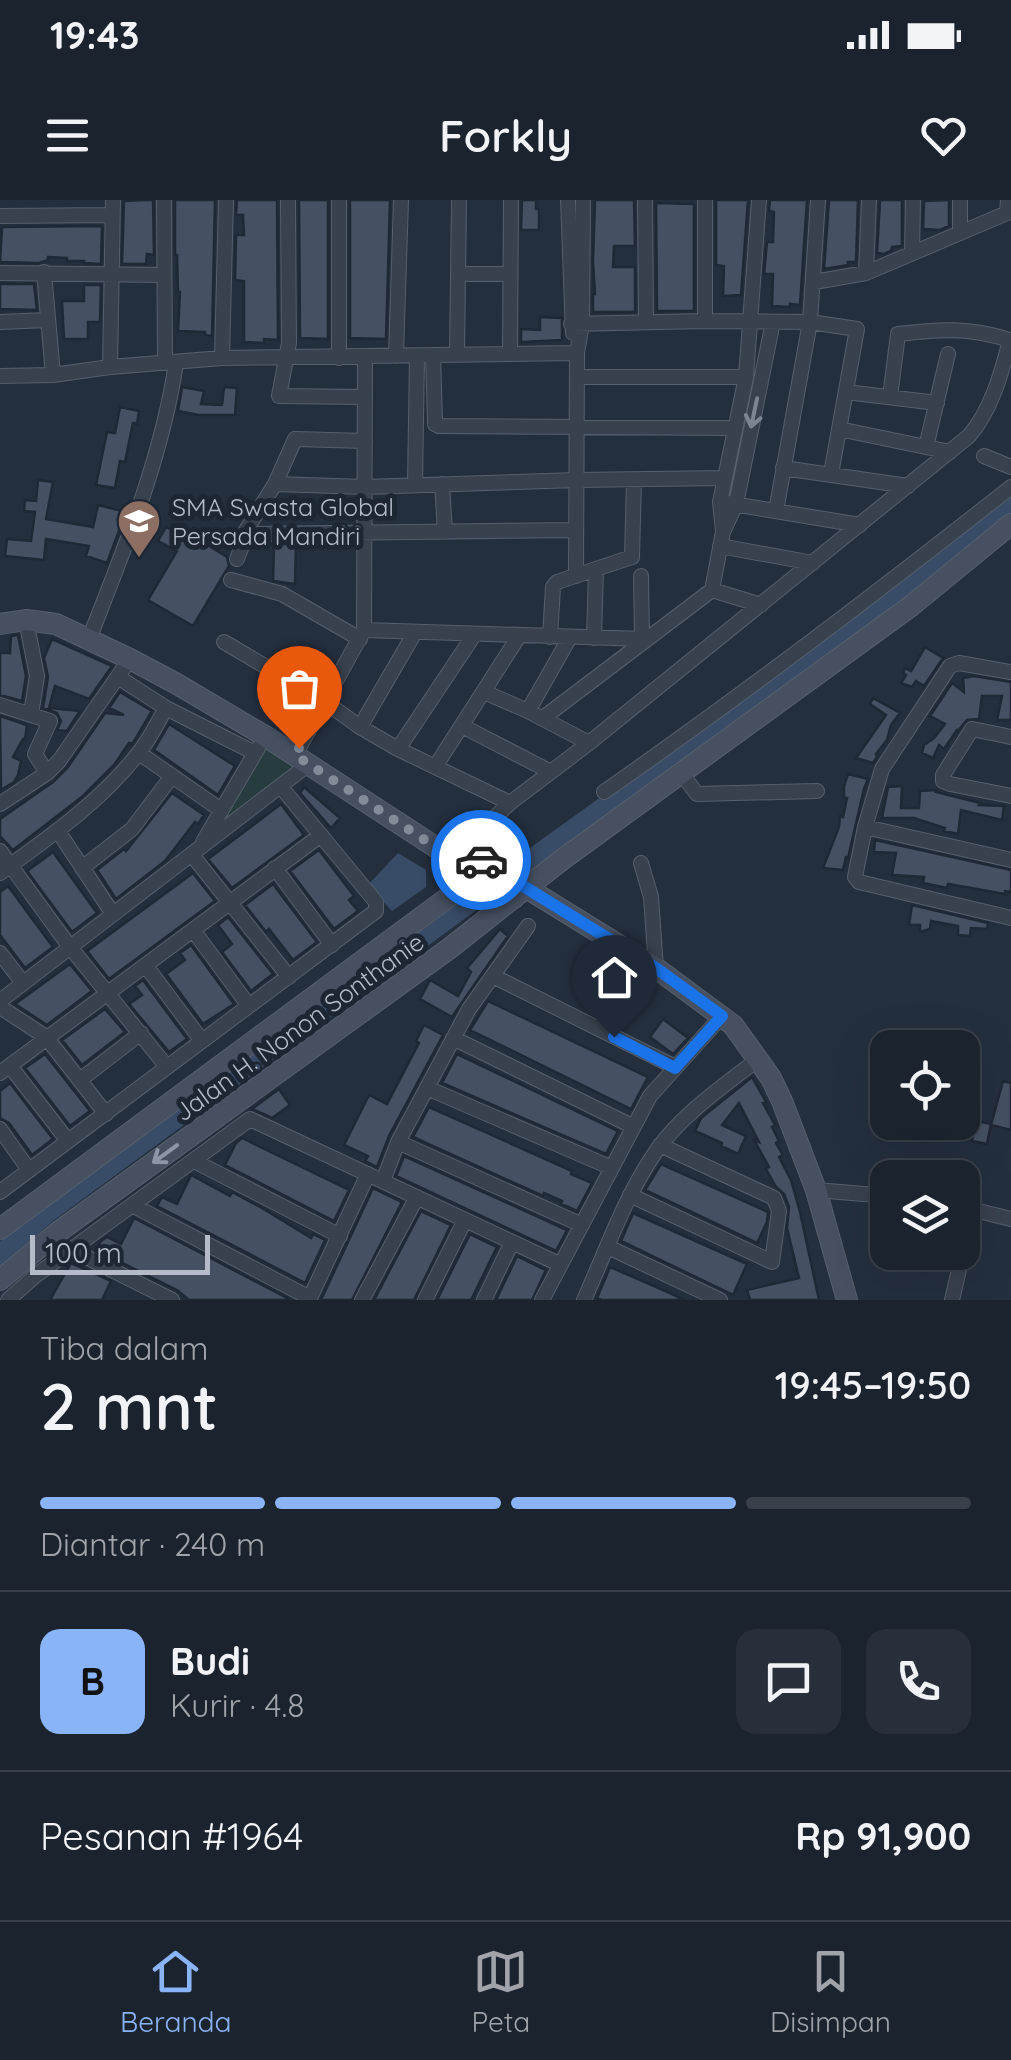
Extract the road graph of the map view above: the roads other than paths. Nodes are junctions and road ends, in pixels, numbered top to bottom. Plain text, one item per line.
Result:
1 (164, 200) edge
2 (226, 200) edge
3 (288, 200) edge
4 (339, 200) edge
5 (401, 200) edge
6 (459, 200) edge
7 (510, 200) edge
8 (568, 200) edge
9 (583, 200) edge
10 (645, 200) edge
11 (705, 200) edge
12 (759, 200) edge
13 (818, 200) edge
14 (869, 200) edge
15 (913, 200) edge
16 (960, 200) edge
17 (1008, 200) edge
18 (112, 208) edge
19 (0, 216) edge
20 (960, 232) junction
21 (912, 253) junction
22 (0, 272) edge
23 (44, 272) junction
24 (110, 273) junction
25 (866, 273) junction
26 (458, 274) junction
27 (510, 274) junction
28 (164, 275) junction
29 (814, 282) junction
30 (48, 320) junction
31 (705, 321) junction
32 (0, 322) edge
33 (646, 322) junction
34 (751, 322) junction
35 (773, 322) junction
36 (810, 322) junction
37 (577, 324) junction
38 (510, 353) junction
39 (577, 353) junction
40 (456, 354) junction
41 (948, 354) dead end
42 (433, 355) junction
43 (396, 356) junction
44 (417, 356) junction
45 (365, 357) junction
46 (222, 358) junction
47 (288, 358) junction
48 (338, 358) junction
49 (170, 362) junction
50 (110, 366) junction
51 (54, 375) junction
52 (0, 376) edge
53 (577, 376) junction
54 (746, 378) junction
55 (846, 392) junction
56 (365, 397) junction
57 (890, 397) junction
58 (937, 403) junction
59 (577, 427) junction
60 (736, 428) junction
61 (839, 429) junction
62 (365, 441) junction
63 (926, 447) junction
64 (950, 452) junction
65 (984, 456) dead end
66 (1011, 467) edge
67 (784, 468) junction
68 (831, 474) junction
69 (724, 478) junction
70 (576, 480) junction
71 (634, 480) junction
72 (275, 484) junction
73 (442, 484) junction
74 (415, 485) junction
75 (908, 486) junction
76 (1011, 486) edge
77 (364, 487) junction
78 (720, 502) junction
79 (736, 504) junction
80 (776, 511) junction
81 (1011, 524) edge
82 (860, 525) junction
83 (576, 530) junction
84 (444, 532) junction
85 (246, 533) junction
86 (364, 533) junction
87 (722, 539) junction
88 (237, 559) dead end
89 (814, 562) junction
90 (596, 569) junction
91 (576, 576) junction
92 (641, 576) dead end
93 (231, 580) dead end
94 (712, 590) junction
95 (761, 605) junction
96 (26, 620) junction
97 (0, 624) edge
98 (414, 634) junction
99 (362, 635) junction
100 (474, 635) junction
101 (520, 636) junction
102 (550, 637) junction
103 (570, 638) junction
104 (594, 638) junction
105 (89, 639) junction
106 (644, 639) junction
107 (224, 642) dead end
108 (124, 668) junction
109 (1011, 672) edge
110 (484, 692) junction
111 (747, 692) junction
112 (324, 701) junction
113 (0, 705) edge
114 (166, 708) junction
115 (528, 711) junction
116 (761, 712) junction
117 (31, 714) junction
118 (543, 718) junction
119 (462, 726) junction
120 (360, 727) junction
121 (1011, 736) edge
122 (590, 742) junction
123 (260, 745) junction
124 (398, 749) junction
125 (140, 753) junction
126 (302, 760) junction
127 (653, 760) junction
128 (436, 767) junction
129 (551, 772) junction
130 (47, 773) junction
131 (172, 776) junction
132 (672, 777) junction
133 (281, 788) junction
134 (817, 791) dead end
135 (604, 792) dead end
136 (1011, 796) edge
137 (510, 803) junction
138 (0, 804) edge
139 (222, 810) junction
140 (865, 827) junction
141 (58, 832) junction
142 (321, 834) junction
143 (0, 851) edge
144 (196, 851) junction
145 (1011, 860) edge
146 (464, 863) junction
147 (640, 863) dead end
148 (82, 868) junction
149 (274, 868) junction
150 (6, 869) edge
151 (516, 891) junction
152 (230, 902) junction
153 (113, 914) junction
154 (570, 915) junction
155 (1011, 918) edge
156 (528, 926) dead end
157 (192, 930) junction
158 (332, 945) junction
159 (70, 947) junction
160 (450, 948) junction
161 (0, 953) edge
162 (146, 966) junction
163 (656, 968) junction
164 (288, 976) junction
165 (493, 976) junction
166 (23, 984) junction
167 (108, 993) junction
168 (0, 1004) edge
169 (249, 1006) junction
170 (728, 1020) junction
171 (141, 1033) junction
172 (46, 1038) junction
173 (453, 1038) junction
174 (202, 1041) junction
175 (754, 1053) junction
176 (167, 1067) junction
177 (675, 1068) junction
178 (5, 1070) edge
179 (80, 1080) junction
180 (427, 1088) junction
181 (106, 1114) junction
182 (632, 1126) junction
183 (0, 1129) edge
184 (68, 1141) junction
185 (398, 1142) junction
186 (660, 1145) junction
187 (194, 1161) junction
188 (612, 1168) junction
189 (29, 1170) junction
190 (368, 1174) junction
191 (382, 1181) junction
192 (816, 1190) junction
193 (0, 1192) edge
194 (870, 1194) edge
195 (630, 1195) junction
196 (417, 1197) junction
197 (132, 1205) junction
198 (980, 1211) edge
199 (1011, 1219) edge
200 (465, 1220) junction
201 (582, 1225) junction
202 (0, 1229) edge
203 (340, 1236) junction
204 (512, 1242) junction
205 (608, 1247) junction
206 (72, 1250) junction
207 (559, 1264) junction
208 (957, 1270) edge
209 (0, 1280) edge
210 (309, 1299) edge
211 (8, 1300) edge
212 (172, 1300) edge
213 (362, 1300) edge
214 (425, 1300) edge
215 (484, 1300) edge
216 (542, 1300) edge
217 (584, 1300) edge
218 (720, 1300) edge
219 (847, 1300) edge
220 (952, 1300) edge

1 - 28 street
2 - 46 street
3 - 47 street
4 - 48 street
5 - 43 street
6 - 26 street
7 - 27 street
8 - 37 street
9 - 37 street
10 - 33 street
11 - 31 street
12 - 34 street
13 - 29 street
14 - 25 street
15 - 21 street
16 - 20 street
17 - 20 street
18 - 19 street
18 - 24 street
20 - 21 street
21 - 25 street
22 - 23 street
23 - 24 street
23 - 30 street
24 - 28 street
24 - 50 street
25 - 29 street
26 - 27 street
26 - 40 street
27 - 38 street
28 - 49 street
29 - 36 street
30 - 32 street
30 - 51 street
31 - 33 street
31 - 34 street
33 - 37 street
34 - 35 street
34 - 54 street
35 - 36 street
35 -> 79 street
36 - 55 street
36 - 67 street
37 - 39 street
38 - 39 street
38 - 40 street
39 - 53 street
40 - 42 street
41 - 58 street
42 - 44 street
42 - 59 street
43 - 44 street
43 - 45 street
44 - 74 street
45 - 48 street
45 - 56 street
46 - 47 street
46 - 49 street
47 - 48 street
47 - 56 street
49 - 50 street
49 - 105 street
50 - 51 street
51 - 52 street
53 - 54 street
53 - 59 street
54 - 60 street
55 - 57 street
55 - 61 street
56 - 62 street
57 - 58 street
57 - 64 street
58 - 63 street
59 - 60 street
59 - 70 street
60 - 69 street
61 - 63 street
61 - 68 street
62 - 72 street
62 - 77 street
63 - 64 street
64 - 75 street
65 - 66 street
67 - 68 street
67 - 80 street
68 - 75 street
69 - 71 street
69 - 78 street
70 - 71 street
70 - 73 street
70 - 83 street
71 - 90 street
72 - 77 street
72 - 85 street
73 - 74 street
73 - 84 street
74 - 77 street
75 - 82 street
76 - 111 street
77 - 86 street
78 - 79 street
78 - 87 street
79 - 80 street
79 - 87 street
80 - 82 street
81 - 116 street, Jalan H. Nonon Sonthanie
82 - 89 street
83 - 84 street
83 - 91 street
84 - 86 street
85 - 86 street
85 - 88 street
86 - 99 street
87 - 89 street
87 - 94 street
89 - 95 street
90 - 91 street
90 - 104 street
91 - 102 street
92 - 106 street
93 - 99 street
94 - 95 street
94 - 106 street
95 - 122 street
96 - 97 street
96 - 105 street
96 - 117 street
98 - 99 street
98 - 100 street
98 - 120 street
99 - 112 street
100 - 101 street
100 - 124 street
101 - 102 street
101 - 110 street
102 - 103 street
103 - 104 street
103 - 115 street
104 - 106 street
105 - 108 street
106 - 118 street
107 - 112 street
108 - 114 street
108 - 123 street
108 - 130 street
109 - 140 street
110 - 115 street
110 - 119 street
111 - 116 street
111 - 127 street
112 - 120 street
112 - 126 street
113 - 117 street
114 - 123 street
114 - 125 street
115 - 118 street
116 - 132 street, Jalan H. Nonon Sonthanie
117 - 130 street
118 - 122 street
119 - 128 street
119 - 129 street
120 - 124 street
121 - 136 street
122 - 129 street
123 - 126 street
123 - 139 street
124 - 128 street
125 - 131 street
125 - 141 street
126 - 133 street
126 - 146 street
127 - 132 street
127 - 135 street
128 - 137 street
129 - 137 street
130 - 138 street
131 - 139 street
131 - 148 street
132 - 134 street
132 - 151 street, Jalan H. Nonon Sonthanie
133 - 142 street
133 - 144 street
137 - 146 street
139 - 144 street
140 - 145 street
140 - 155 street
141 - 148 street
141 - 150 street
142 - 149 street
142 - 158 street
143 - 150 street
144 - 152 street
144 - 153 street
146 - 151 street
146 - 151 street
146 - 202 street, Jalan H. Nonon Sonthanie
147 - 163 street
148 - 153 street
149 - 152 street
149 - 158 street
150 - 159 street
151 - 154 street
151 - 160 street, Jalan H. Nonon Sonthanie
152 - 157 street
152 - 164 street
153 - 159 street
154 - 160 street
154 - 163 street
156 - 165 street
157 - 162 street
157 - 169 street
158 - 164 street
159 - 166 street
159 - 167 street
160 -> 209 street, Jalan H. Nonon Sonthanie
161 - 166 street
162 - 167 street
162 - 174 street
163 - 170 street
164 - 169 street
165 - 173 street
165 - 177 street
166 - 168 street
167 - 171 street
167 - 172 street
168 - 172 street
169 - 174 street
170 - 175 street
170 - 177 street
171 - 176 street
171 - 179 street
172 - 178 street
172 - 179 street
173 - 180 street
173 - 182 street
174 - 176 street
175 - 186 street
175 - 192 street
176 - 181 street
177 - 182 street
178 - 184 street
179 - 181 street
180 - 185 street
180 - 188 street
181 - 184 street
182 - 188 street
183 - 189 street
184 - 189 street
185 - 191 street
185 - 201 street
186 - 195 street
186 - 195 street
187 - 190 street
187 - 197 street
187 - 203 street
188 - 201 street
189 - 193 street
190 - 191 street
190 - 203 street
191 - 196 street
192 - 194 street
192 - 219 street
195 - 205 street
196 - 200 street
196 - 213 street
197 - 206 street
197 - 210 street
198 - 199 street
200 - 204 street
200 - 214 street
201 - 207 street
203 - 210 street
204 - 207 street
204 - 215 street
205 - 217 street
205 - 218 street
206 - 211 street
206 - 212 street
207 - 216 street
208 - 220 street

